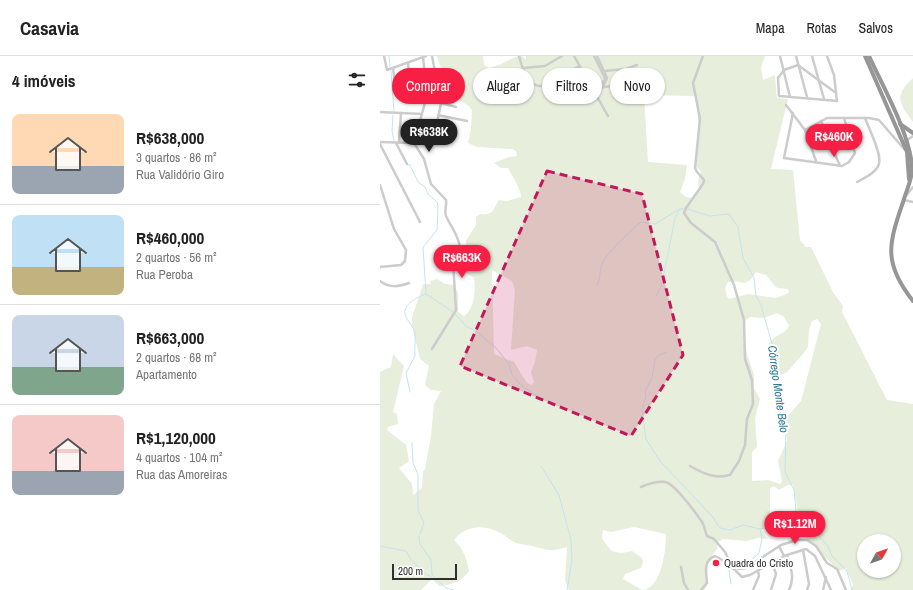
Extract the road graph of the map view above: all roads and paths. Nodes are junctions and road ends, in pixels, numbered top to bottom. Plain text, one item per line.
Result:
1 (384, 56) edge
2 (425, 56) edge
3 (432, 56) edge
4 (519, 56) edge
5 (562, 56) edge
6 (574, 56) edge
7 (595, 56) edge
8 (703, 56) edge
9 (780, 56) edge
10 (796, 56) edge
11 (812, 56) edge
12 (827, 56) edge
13 (865, 56) edge
14 (869, 56) edge
15 (408, 63) junction
16 (637, 65) dead end
17 (798, 65) junction
18 (579, 66) joint
19 (392, 68) edge
20 (393, 68) edge
21 (409, 68) edge
22 (434, 68) edge
23 (524, 68) joint
24 (784, 70) junction
25 (603, 71) junction
26 (874, 71) junction
27 (818, 80) junction
28 (534, 83) edge
29 (602, 84) edge
30 (610, 86) edge
31 (604, 87) joint
32 (836, 93) junction
33 (790, 97) junction
34 (807, 98) junction
35 (824, 99) junction
36 (441, 104) joint
37 (601, 104) edge
38 (786, 105) dead end
39 (456, 107) dead end
40 (888, 107) junction
41 (893, 110) junction
42 (380, 112) edge
43 (793, 112) junction
44 (401, 113) junction
45 (422, 114) junction
46 (438, 115) junction
47 (608, 116) dead end
48 (844, 118) junction
49 (865, 118) junction
50 (467, 121) dead end
51 (821, 121) junction
52 (900, 123) junction
53 (804, 130) junction
54 (913, 133) edge
55 (913, 136) edge
56 (438, 140) dead end
57 (905, 141) junction
58 (398, 142) junction
59 (380, 143) edge
60 (414, 143) junction
61 (907, 152) junction
62 (816, 161) junction
63 (407, 164) dead end
64 (840, 166) junction
65 (909, 180) junction
66 (857, 182) dead end
67 (380, 185) edge
68 (913, 187) edge
69 (904, 200) junction
70 (913, 202) edge
71 (420, 222) dead end
72 (380, 267) edge
73 (380, 281) edge
74 (409, 283) dead end
75 (913, 302) edge
76 (432, 349) dead end
77 (690, 466) dead end
78 (641, 487) dead end
79 (779, 546) junction
80 (803, 550) junction
81 (786, 556) junction
82 (772, 562) junction
83 (731, 565) junction
84 (681, 568) dead end
85 (758, 571) junction
86 (826, 576) junction
87 (844, 589) edge
88 (688, 590) edge
89 (701, 590) edge
90 (753, 590) edge
91 (771, 590) edge
92 (789, 590) edge
93 (807, 590) edge
94 (823, 590) edge
95 (831, 590) edge

1 - 19 street
2 - 15 street
2 - 45 street
3 - 22 street
4 - 23 street
5 - 23 street
6 - 18 street
7 - 25 street
8 - 77 street
9 - 24 street
10 - 17 street
11 - 27 street
12 - 32 street
13 - 26 highway
14 - 26 highway
15 - 20 street
15 - 21 street
16 - 25 street
17 - 24 street
17 - 27 street
17 - 34 street
18 - 28 street
24 - 33 street
24 - 33 street
25 - 29 street
25 - 31 street
26 - 40 highway
26 - 41 highway
27 - 32 street
27 - 35 street
30 - 31 street
32 - 35 street
33 - 34 street
34 - 35 street
36 - 39 street
36 - 46 street
37 - 47 street
38 - 43 street
40 - 41 highway
40 - 57 highway
41 - 52 highway
42 - 44 street
43 - 53 street
43 - 62 street
44 - 45 street
44 - 58 street
45 - 60 street
46 - 50 street
46 - 56 street
48 - 49 street
48 - 51 street
48 - 64 street
49 - 61 street
49 - 66 street
51 - 53 street
51 - 64 street
52 - 54 highway
52 - 57 highway
53 - 62 street
55 - 57 street
57 - 61 highway
57 - 65 highway
58 - 59 street
58 - 60 street
58 - 63 street
59 - 71 street
60 - 76 street
61 - 65 highway
62 - 64 street
65 - 69 highway
67 - 72 street
68 - 69 street
69 - 70 street
69 - 75 highway
73 - 74 street
78 - 83 street
79 - 81 street
79 - 83 street
79 - 87 street
80 - 81 street
80 - 86 street
80 - 93 street
81 - 82 street
81 - 92 street
82 - 85 street
82 - 91 street
83 - 85 street
83 - 89 street
84 - 88 street
85 - 90 street
86 - 94 street
86 - 95 street

